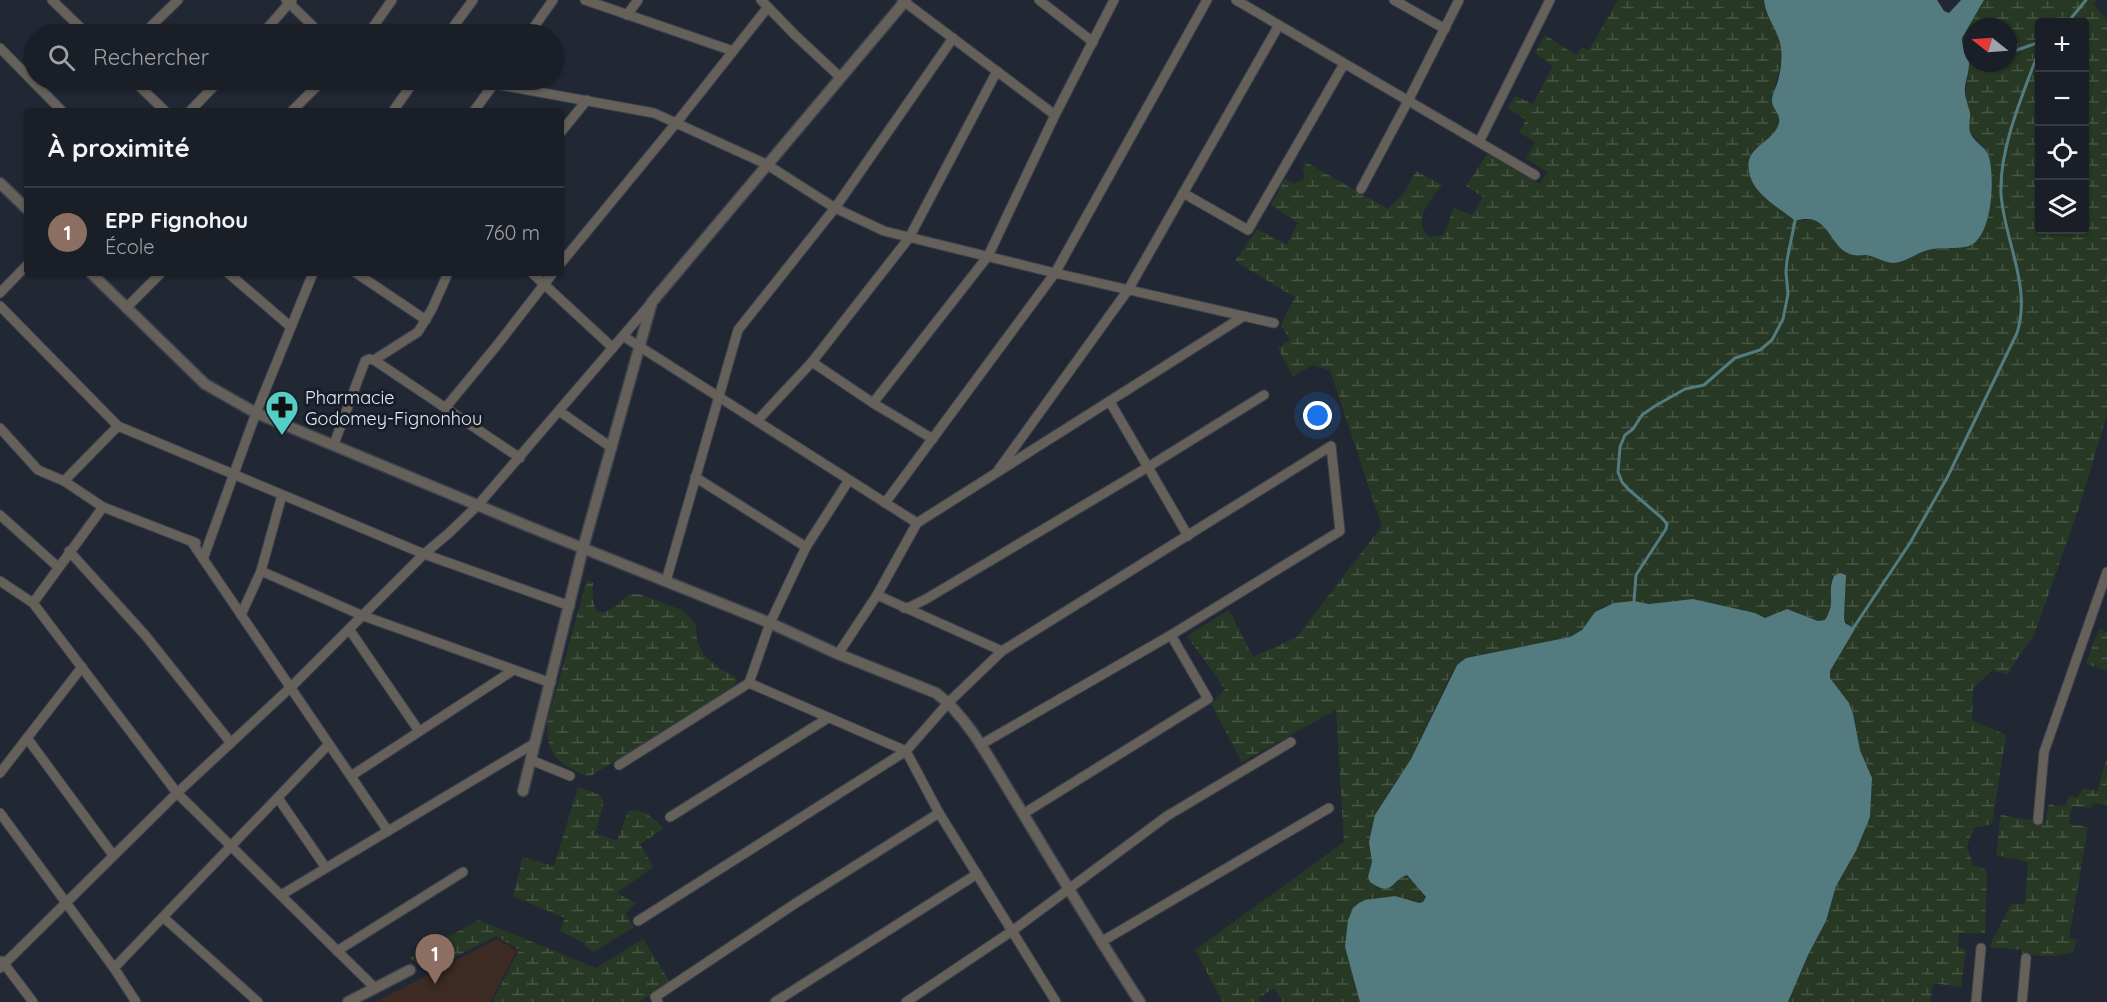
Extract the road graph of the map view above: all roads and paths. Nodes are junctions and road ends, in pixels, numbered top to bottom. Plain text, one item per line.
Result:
1 (178, 0) edge
2 (392, 0) edge
3 (473, 0) edge
4 (553, 0) edge
5 (585, 0) edge
6 (638, 0) edge
7 (904, 0) edge
8 (1039, 0) edge
9 (1114, 0) edge
10 (1207, 0) edge
11 (1236, 0) edge
12 (1394, 0) edge
13 (1459, 0) edge
14 (1550, 0) edge
15 (289, 1) edge
16 (58, 2) edge
17 (765, 4) edge
18 (627, 15) junction
19 (78, 24) edge
20 (153, 24) edge
21 (270, 24) edge
22 (311, 24) edge
23 (375, 24) edge
24 (455, 24) edge
25 (536, 24) edge
26 (1279, 25) junction
27 (1445, 29) junction
28 (953, 38) junction
29 (1093, 42) junction
30 (0, 48) edge
31 (733, 51) junction
32 (1344, 64) junction
33 (997, 71) junction
34 (24, 72) edge
35 (840, 76) junction
36 (41, 90) edge
37 (143, 90) edge
38 (210, 90) edge
39 (313, 90) edge
40 (408, 90) edge
41 (489, 90) edge
42 (539, 90) edge
43 (587, 100) junction
44 (1408, 101) junction
45 (59, 108) edge
46 (162, 108) edge
47 (193, 108) edge
48 (295, 108) edge
49 (395, 108) edge
50 (476, 108) edge
51 (1055, 115) junction
52 (677, 122) junction
53 (564, 128) edge
54 (1479, 142) junction
55 (766, 164) junction
56 (1534, 175) dead end
57 (0, 183) edge
58 (1361, 189) dead end
59 (1183, 193) junction
60 (24, 206) edge
61 (835, 208) junction
62 (909, 238) junction
63 (988, 256) junction
64 (564, 259) edge
65 (24, 268) edge
66 (1055, 273) junction
67 (94, 276) edge
68 (158, 276) edge
69 (232, 276) edge
70 (312, 276) edge
71 (360, 276) edge
72 (447, 276) edge
73 (535, 276) edge
74 (551, 276) edge
75 (544, 285) junction
76 (1128, 290) junction
77 (0, 293) edge
78 (651, 302) junction
79 (0, 306) edge
80 (126, 308) junction
81 (1244, 316) junction
82 (426, 320) junction
83 (1274, 323) dead end
84 (291, 327) junction
85 (622, 336) junction
86 (640, 346) junction
87 (613, 348) junction
88 (374, 360) junction
89 (812, 362) junction
90 (1264, 395) dead end
91 (719, 397) junction
92 (1110, 402) junction
93 (873, 403) junction
94 (446, 407) junction
95 (559, 411) junction
96 (256, 413) junction
97 (757, 421) junction
98 (118, 426) junction
99 (0, 428) edge
100 (933, 439) junction
101 (334, 444) junction
102 (612, 448) junction
103 (520, 458) junction
104 (1148, 467) junction
105 (996, 474) junction
106 (234, 476) junction
107 (695, 477) junction
108 (849, 480) junction
109 (64, 481) junction
110 (282, 495) junction
111 (885, 503) junction
112 (478, 505) junction
113 (103, 507) junction
114 (0, 515) edge
115 (917, 524) junction
116 (1188, 536) junction
117 (191, 541) junction
118 (806, 547) junction
119 (208, 548) junction
120 (583, 548) junction
121 (69, 551) junction
122 (424, 554) junction
123 (203, 559) junction
124 (58, 567) junction
125 (261, 571) junction
126 (2107, 572) edge
127 (0, 581) edge
128 (666, 581) junction
129 (877, 596) junction
130 (33, 603) junction
131 (570, 606) junction
132 (904, 608) junction
133 (241, 615) junction
134 (361, 615) junction
135 (770, 623) junction
136 (349, 629) junction
137 (1171, 635) junction
138 (1002, 651) junction
139 (838, 654) junction
140 (82, 667) junction
141 (512, 671) junction
142 (551, 683) junction
143 (749, 683) junction
144 (291, 687) junction
145 (949, 702) junction
146 (828, 718) junction
147 (419, 731) junction
148 (27, 738) junction
149 (1291, 742) dead end
150 (231, 743) junction
151 (536, 743) junction
152 (329, 744) junction
153 (980, 746) junction
154 (906, 751) junction
155 (531, 760) junction
156 (620, 765) dead end
157 (0, 773) edge
158 (351, 776) junction
159 (570, 776) dead end
160 (523, 791) dead end
161 (177, 793) junction
162 (278, 798) junction
163 (1329, 808) dead end
164 (0, 813) edge
165 (939, 813) junction
166 (1023, 814) junction
167 (670, 817) dead end
168 (2038, 820) dead end
169 (388, 831) junction
170 (231, 846) junction
171 (114, 855) junction
172 (326, 868) junction
173 (463, 872) dead end
174 (977, 874) junction
175 (1069, 888) junction
176 (281, 895) junction
177 (65, 902) junction
178 (163, 917) junction
179 (638, 921) dead end
180 (1012, 930) junction
181 (1101, 942) junction
182 (1981, 948) dead end
183 (337, 951) junction
184 (2026, 958) dead end
185 (1, 964) edge
186 (114, 968) junction
187 (410, 970) dead end
188 (375, 988) junction
189 (1053, 1001) edge
190 (33, 1002) edge
191 (136, 1002) edge
192 (258, 1002) edge
193 (348, 1002) edge
194 (658, 1002) edge
195 (776, 1002) edge
196 (906, 1002) edge
197 (1140, 1002) edge
198 (1976, 1002) edge
199 (2022, 1002) edge

1 - 20 street
2 - 23 street
3 - 24 street
4 - 25 street
5 - 18 street
6 - 18 street
7 - 28 street
7 - 35 street
8 - 29 street
9 - 29 street
10 - 66 street
11 - 26 street
12 - 27 street
13 - 27 street
14 - 54 street
15 - 21 street
15 - 22 street
16 - 19 street
17 - 31 street
17 - 35 street
18 - 31 street
26 - 32 street
26 - 59 street
27 - 44 street
28 - 33 street
28 - 61 street
29 - 51 street
30 - 34 street
31 - 52 street
32 - 44 street
32 - 59 street
33 - 51 street
33 - 62 street
35 - 55 street
36 - 45 street
37 - 46 street
38 - 47 street
39 - 48 street
40 - 49 street
41 - 50 street
42 - 43 street
43 - 52 street
43 - 53 street
44 - 54 street
44 - 58 street
51 - 63 street
52 - 55 street
52 - 64 street
54 - 56 street
55 - 61 street
55 - 78 street
57 - 60 street
59 - 76 street
61 - 62 street
61 - 91 street
62 - 63 street
62 - 89 street
63 - 66 street
63 - 93 street
65 - 77 street
66 - 76 street
66 - 100 street
67 - 80 street
68 - 80 street
69 - 84 street
70 - 84 street
71 - 82 street
72 - 82 street
73 - 75 street
74 - 75 street
75 - 87 street
75 - 94 street
76 - 81 street
76 - 105 street
78 - 85 street
78 - 86 street
79 - 98 street
80 - 96 street
81 - 83 street
81 - 92 street
82 - 88 street
84 - 96 street
85 - 86 street
85 - 87 street
86 - 91 street
86 - 102 street
87 - 95 street
88 - 94 street
88 - 101 street
89 - 93 street
89 - 97 street
90 - 104 street
91 - 97 street
91 - 107 street
92 - 104 street
92 - 105 street
93 - 100 street
94 - 103 street
95 - 102 street
95 - 103 street
96 - 101 street
96 - 106 street
97 - 108 street
98 - 106 street
98 - 109 street
99 - 109 street
100 - 111 street
101 - 112 street
102 - 120 street
103 - 112 street
104 - 116 street
104 - 132 street
105 - 115 street
106 - 110 street
106 - 119 street
107 - 118 street
107 - 128 street
108 - 111 street
108 - 118 street
109 - 113 street
110 - 122 street
110 - 125 street
111 - 115 street
112 - 120 street
112 - 122 street
113 - 117 street
113 - 121 street
114 - 124 street
115 - 129 street
116 - 137 street
116 - 138 street
117 - 119 street
117 - 123 street
118 - 135 street
119 - 123 street
120 - 128 street
120 - 131 street
121 - 124 street
121 - 150 street
122 - 131 street
122 - 134 street
123 - 133 street
124 - 130 street
125 - 133 street
125 - 134 street
126 - 168 street
127 - 130 street
128 - 135 street
129 - 132 street
129 - 139 street
130 - 140 street
131 - 142 street
132 - 138 street
133 - 144 street
134 - 136 street
134 - 141 street
135 - 139 street
135 - 143 street
136 - 144 street
136 - 147 street
137 - 153 street
137 - 166 street
138 - 145 street
139 - 145 street
140 - 148 street
140 - 161 street
141 - 142 street
141 - 147 street
142 - 151 street
143 - 146 street
143 - 156 street
144 - 150 street
144 - 152 street
145 - 153 street
145 - 154 street
146 - 154 street
146 - 167 street
147 - 158 street
148 - 157 street
148 - 171 street
149 - 175 street
150 - 161 street
151 - 155 street
151 - 169 street
152 - 158 street
152 - 162 street
153 - 166 street
154 - 165 street
154 - 179 street
155 - 159 street
155 - 160 street
158 - 169 street
161 - 170 street
161 - 171 street
162 - 170 street
162 - 172 street
163 - 181 street
164 - 177 street
165 - 174 street
165 - 194 street
166 - 175 street
169 - 172 street
170 - 176 street
170 - 178 street
171 - 177 street
172 - 176 street
173 - 183 street
174 - 180 street
174 - 195 street
175 - 180 street
175 - 181 street
176 - 183 street
177 - 185 street
177 - 186 street
178 - 186 street
178 - 192 street
180 - 189 street
180 - 196 street
181 - 197 street
182 - 198 street
183 - 188 street
184 - 199 street
185 - 190 street
186 - 191 street
187 - 188 street
188 - 193 street

